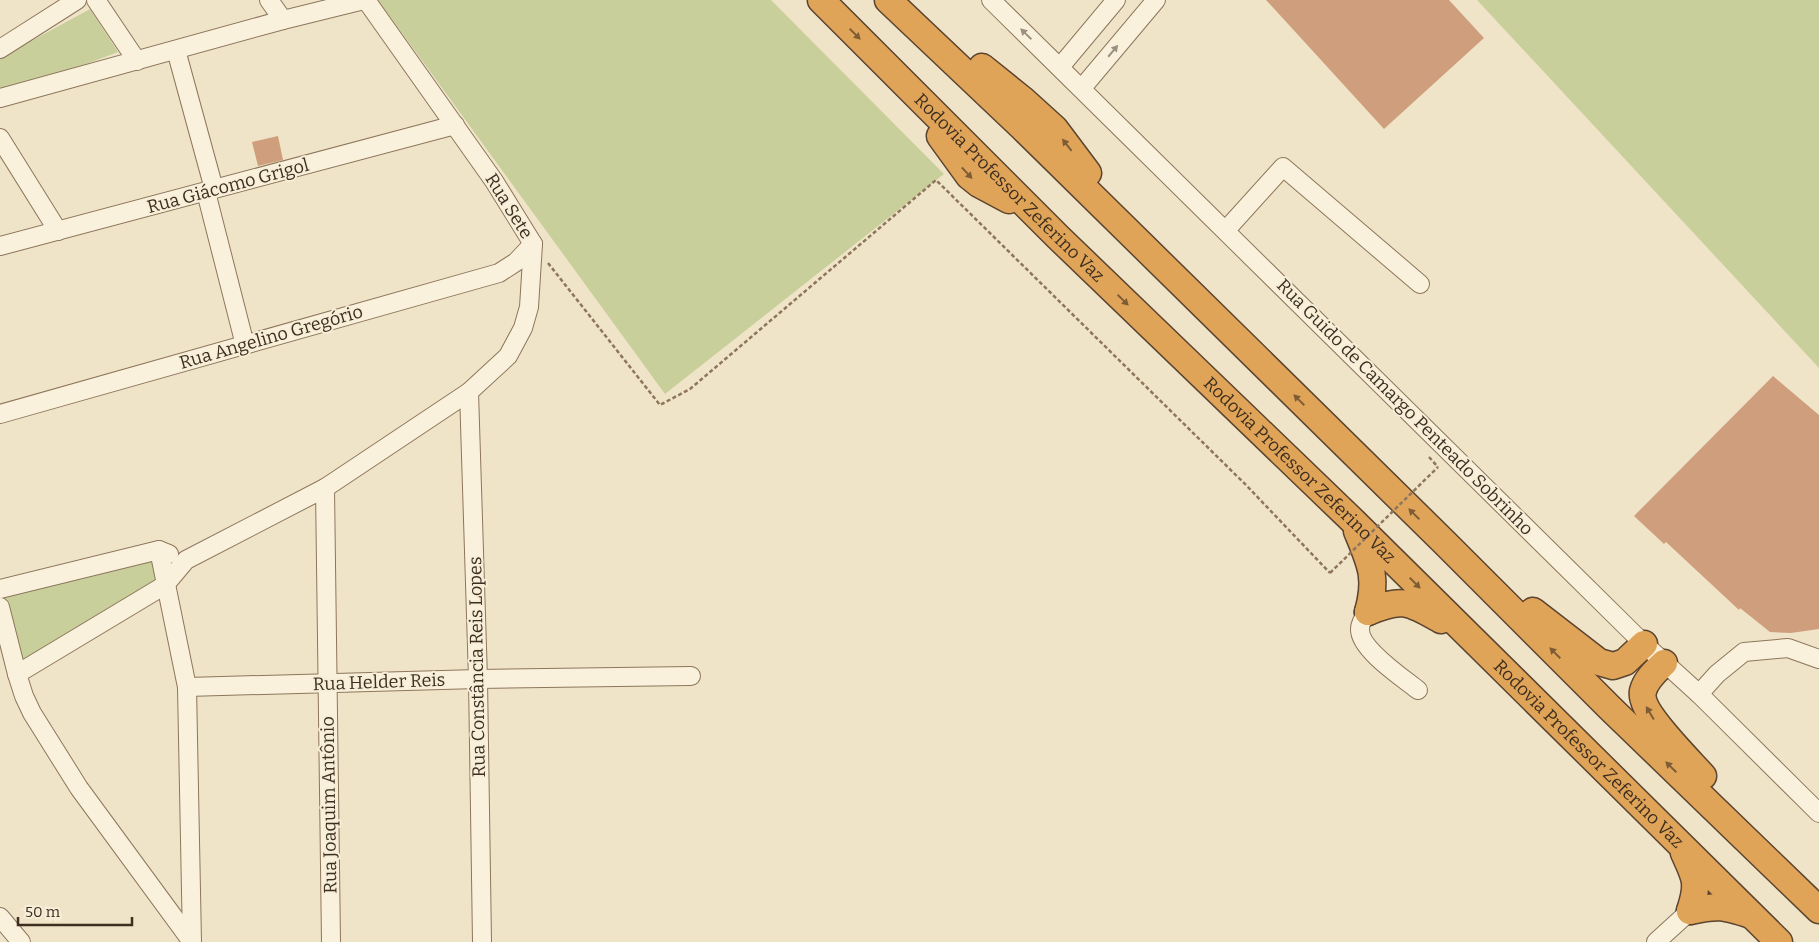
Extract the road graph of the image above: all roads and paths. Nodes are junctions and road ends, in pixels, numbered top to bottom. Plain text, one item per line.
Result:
1 (77, 0) edge
2 (96, 0) edge
3 (269, 0) edge
4 (365, 0) edge
5 (821, 0) edge
6 (991, 0) edge
7 (1116, 0) edge
8 (1156, 0) edge
9 (889, 2) edge
10 (283, 20) junction
11 (0, 49) edge
12 (176, 50) junction
13 (137, 61) junction
14 (1060, 67) junction
15 (1082, 88) junction
16 (0, 98) edge
17 (456, 125) junction
18 (0, 138) edge
19 (210, 191) junction
20 (1226, 230) junction
21 (58, 231) junction
22 (533, 244) junction
23 (0, 246) edge
24 (1420, 284) dead end
25 (245, 345) junction
26 (469, 392) junction
27 (0, 414) edge
28 (1438, 467) dead end
29 (325, 488) junction
30 (1354, 522) junction
31 (1444, 542) junction
32 (159, 550) junction
33 (186, 560) junction
34 (165, 585) junction
35 (0, 589) edge
36 (0, 606) edge
37 (1368, 612) junction
38 (1465, 634) junction
39 (1644, 644) junction
40 (1819, 659) edge
41 (1664, 663) junction
42 (17, 674) junction
43 (691, 676) dead end
44 (478, 679) junction
45 (328, 684) junction
46 (187, 687) junction
47 (1418, 690) dead end
48 (1699, 694) junction
49 (1819, 813) edge
50 (1682, 847) junction
51 (1819, 909) edge
52 (1690, 911) junction
53 (1754, 916) junction
54 (0, 917) edge
55 (21, 942) edge
56 (192, 942) edge
57 (331, 942) edge
58 (482, 942) edge
59 (1656, 942) edge
60 (1779, 942) edge

1 - 11 street
2 - 13 street
3 - 10 street
4 - 10 street
4 - 17 street, Rua Sete
5 -> 30 highway, Rodovia Professor Zeferino Vaz
14 -> 6 street, Rua Guido de Camargo Penteado Sobrinho
7 - 14 street
15 -> 8 street
31 -> 9 highway
10 - 12 street
12 - 13 street
12 - 19 street
13 - 16 street
14 - 15 street, Rua Guido de Camargo Penteado Sobrinho
15 - 20 street, Rua Guido de Camargo Penteado Sobrinho
17 - 19 street, Rua Giácomo Grigol
17 - 22 street, Rua Sete
18 - 21 street
19 - 21 street, Rua Giácomo Grigol
19 - 25 street
20 - 24 street
20 - 39 street, Rua Guido de Camargo Penteado Sobrinho
21 - 23 street, Rua Giácomo Grigol
22 - 25 street, Rua Angelino Gregório
22 - 26 street
22 - 28 path, Rua Sete, bridge
25 - 27 street, Rua Angelino Gregório
26 - 29 street
26 - 44 street, Rua Constância Reis Lopes
29 - 33 street
29 - 45 street, Rua Joaquim Antônio
30 - 37 highway
30 -> 38 highway, Rodovia Professor Zeferino Vaz
31 - 39 highway
51 -> 31 highway
32 - 33 street
32 - 34 street
32 - 35 street
33 - 34 street
34 - 42 street
34 - 46 street
36 - 42 street
37 - 38 highway
37 - 47 street
38 - 50 highway, Rodovia Professor Zeferino Vaz
39 - 41 street, Rua Guido de Camargo Penteado Sobrinho
40 - 48 street
41 - 48 street, Rua Guido de Camargo Penteado Sobrinho
51 -> 41 highway
42 - 56 street
43 - 44 street, Rua Helder Reis
44 - 45 street, Rua Helder Reis
44 - 58 street, Rua Constância Reis Lopes
45 - 46 street, Rua Helder Reis
45 - 57 street, Rua Joaquim Antônio
46 - 56 street
48 - 49 street, Rua Guido de Camargo Penteado Sobrinho
50 - 52 highway
50 - 53 highway, Rodovia Professor Zeferino Vaz
52 - 53 highway
52 - 59 street
53 - 60 highway, Rodovia Professor Zeferino Vaz
54 - 55 street

